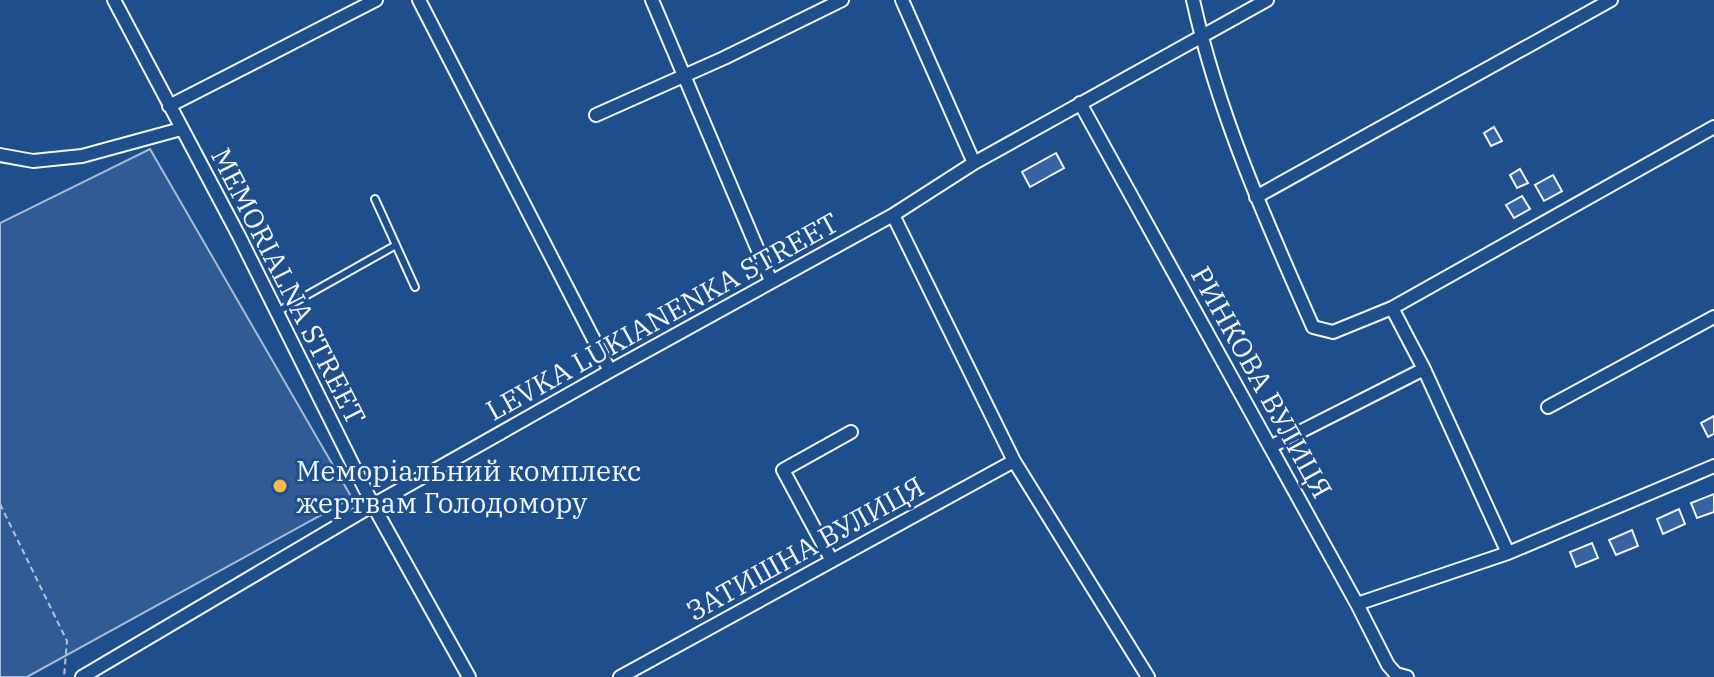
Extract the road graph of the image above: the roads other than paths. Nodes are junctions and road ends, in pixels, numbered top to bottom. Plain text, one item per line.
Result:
1 (114, 0) edge
2 (376, 0) edge
3 (419, 0) edge
4 (652, 0) edge
5 (842, 0) edge
6 (902, 0) edge
7 (1193, 0) edge
8 (1267, 0) edge
9 (1611, 0) edge
10 (1201, 36) junction
11 (685, 75) junction
12 (1080, 103) junction
13 (169, 106) junction
14 (596, 115) dead end
15 (1714, 127) edge
16 (181, 129) junction
17 (0, 155) edge
18 (974, 163) junction
19 (1256, 197) junction
20 (375, 199) dead end
21 (893, 215) junction
22 (396, 245) junction
23 (771, 281) junction
24 (415, 287) dead end
25 (1392, 308) junction
26 (277, 312) junction
27 (1714, 317) edge
28 (1424, 369) junction
29 (610, 371) junction
30 (1548, 407) dead end
31 (851, 432) dead end
32 (1270, 447) junction
33 (1014, 461) junction
34 (1714, 466) edge
35 (373, 505) junction
36 (1508, 553) junction
37 (832, 561) junction
38 (1357, 604) junction
39 (82, 677) edge
40 (469, 677) edge
41 (620, 677) edge
42 (1148, 677) edge
43 (1407, 677) edge

1 - 13 street, MEMORIALNA STREET
2 - 13 street
3 - 29 street
4 - 11 street
5 - 11 street
6 - 18 street
7 - 10 street
8 - 10 street, LEVKA LUKIANENKA STREET
9 - 19 street
10 - 12 street, LEVKA LUKIANENKA STREET
10 - 19 street
11 - 14 street
11 - 23 street
12 - 18 street, LEVKA LUKIANENKA STREET
12 - 32 street, РИНКОВА ВУЛИЦЯ
13 - 16 street, MEMORIALNA STREET
15 - 25 street
16 - 17 street
16 - 26 street, MEMORIALNA STREET
18 - 21 street, LEVKA LUKIANENKA STREET
19 - 25 street
20 - 22 lane
21 - 23 street, LEVKA LUKIANENKA STREET
21 - 33 street
22 - 24 lane
22 - 26 lane
23 - 29 street, LEVKA LUKIANENKA STREET
25 - 28 street
26 - 35 street, MEMORIALNA STREET
27 - 30 street
28 - 32 street
28 - 36 street
29 - 35 street, LEVKA LUKIANENKA STREET
31 - 37 street
32 - 38 street, РИНКОВА ВУЛИЦЯ
33 - 37 street, ЗАТИШНА ВУЛИЦЯ
33 - 42 street
34 - 36 street
35 - 39 street, LEVKA LUKIANENKA STREET
35 - 40 street, MEMORIALNA STREET
36 - 38 street
37 - 41 street, ЗАТИШНА ВУЛИЦЯ
38 - 43 street, РИНКОВА ВУЛИЦЯ

